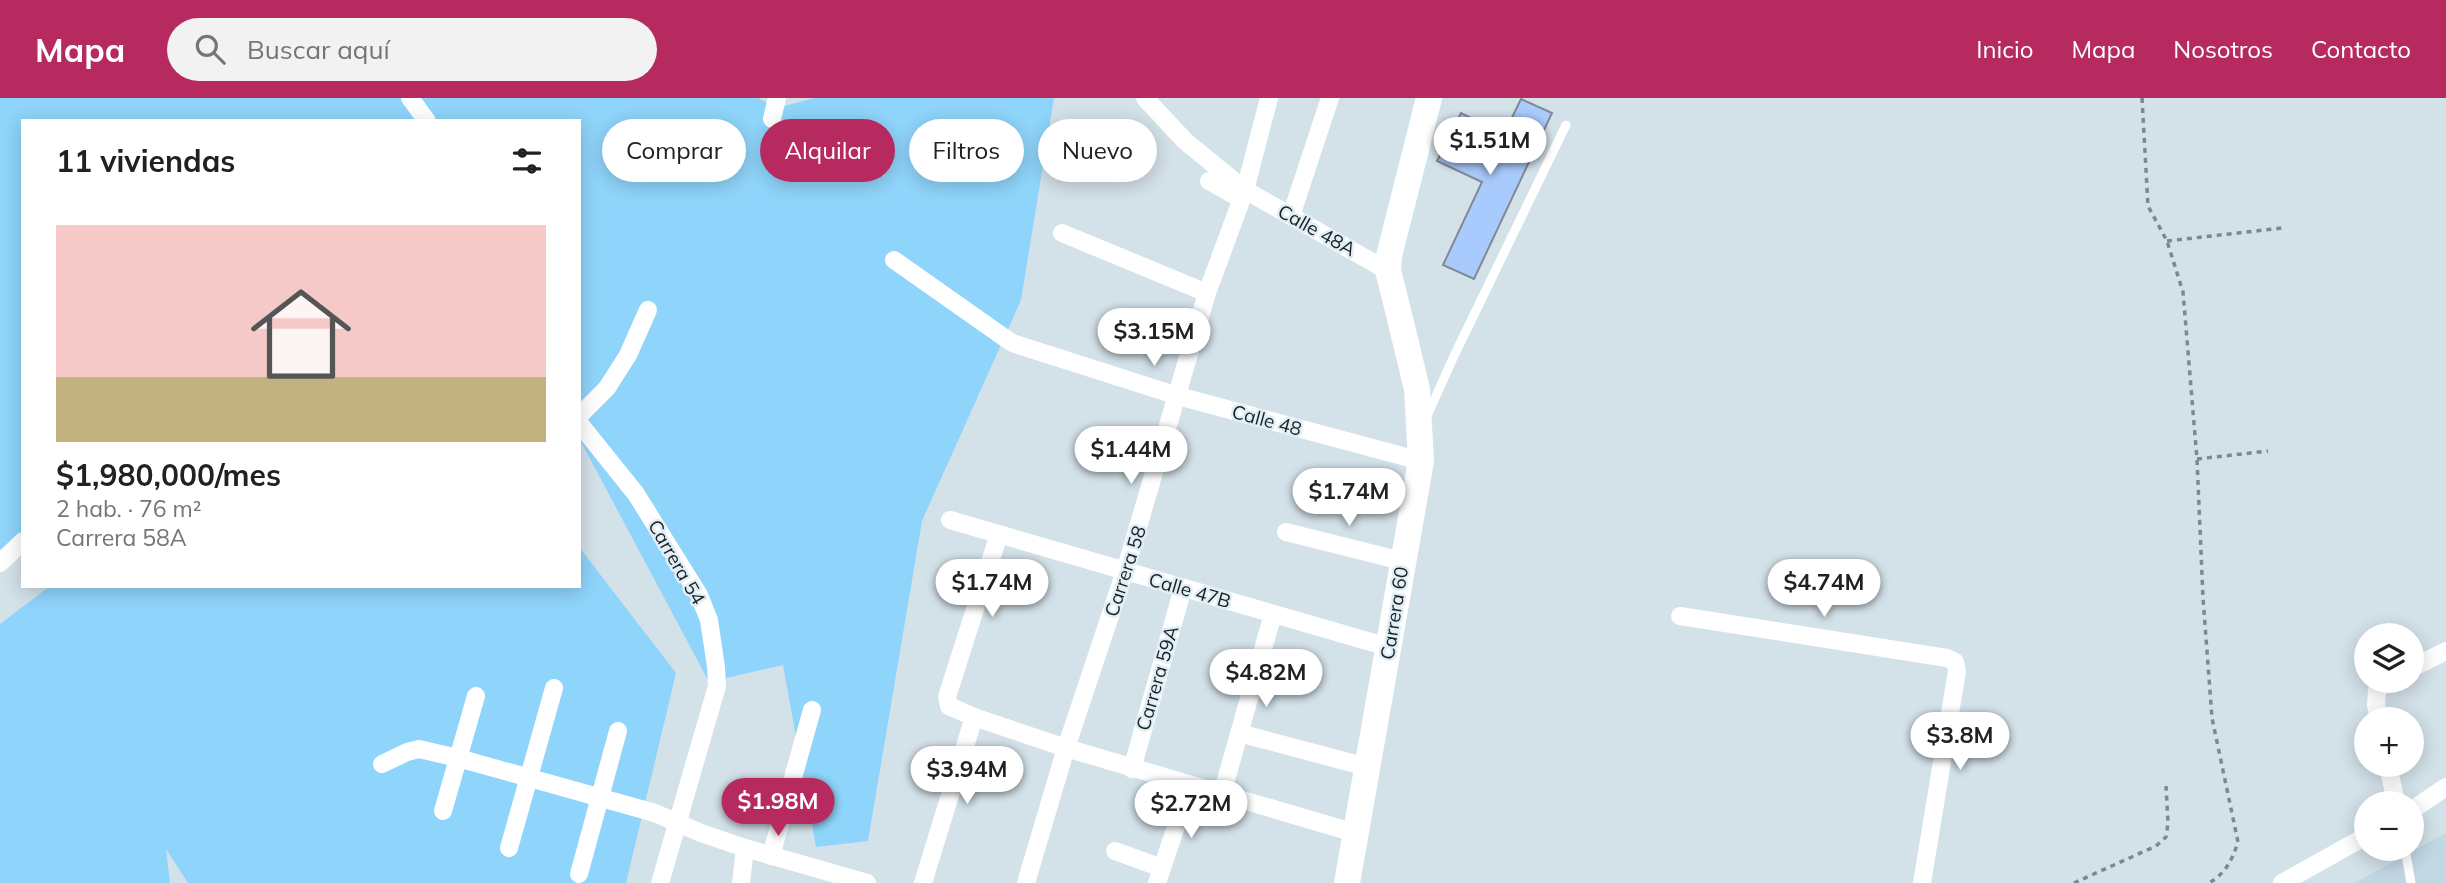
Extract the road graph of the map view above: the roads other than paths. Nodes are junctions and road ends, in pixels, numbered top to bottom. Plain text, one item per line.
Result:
1 (410, 98) edge
2 (777, 98) edge
3 (1145, 98) edge
4 (1269, 98) edge
5 (1330, 98) edge
6 (1429, 98) edge
7 (425, 119) edge
8 (772, 119) dead end
9 (1566, 125) dead end
10 (1209, 181) dead end
11 (1243, 195) junction
12 (1291, 216) junction
13 (1062, 233) dead end
14 (894, 260) dead end
15 (1388, 271) junction
16 (1207, 293) junction
17 (648, 310) dead end
18 (1178, 396) junction
19 (581, 414) edge
20 (581, 425) edge
21 (1421, 430) junction
22 (1421, 461) junction
23 (950, 520) dead end
24 (1286, 532) dead end
25 (999, 534) junction
26 (21, 543) edge
27 (1402, 561) junction
28 (0, 564) edge
29 (1125, 571) junction
30 (1183, 588) junction
31 (1273, 614) junction
32 (1680, 616) dead end
33 (1388, 647) junction
34 (2446, 651) edge
35 (2424, 662) edge
36 (554, 688) dead end
37 (476, 696) dead end
38 (812, 710) dead end
39 (974, 717) junction
40 (618, 731) dead end
41 (1240, 733) junction
42 (1066, 748) junction
43 (458, 758) junction
44 (382, 764) dead end
45 (1367, 767) junction
46 (1132, 769) junction
47 (530, 778) junction
48 (1189, 785) junction
49 (2446, 787) edge
50 (1222, 794) junction
51 (599, 798) junction
52 (2424, 802) edge
53 (443, 811) dead end
54 (678, 823) junction
55 (1355, 833) junction
56 (2354, 843) edge
57 (509, 848) dead end
58 (745, 848) junction
59 (1115, 851) dead end
60 (771, 856) junction
61 (2407, 861) edge
62 (579, 874) dead end
63 (1159, 875) edge
64 (834, 879) edge
65 (660, 883) edge
66 (741, 883) edge
67 (867, 883) edge
68 (923, 883) edge
69 (1026, 883) edge
70 (1347, 883) edge
71 (1922, 883) edge
72 (2282, 883) edge
73 (2412, 883) edge

1 - 7 street
2 - 8 street
3 - 11 street
4 - 11 street, Carrera 58
5 - 12 street
6 - 15 street, Carrera 60
9 - 21 lane
10 - 11 street
11 - 12 street, Calle 48A
11 - 16 street, Carrera 58
12 - 15 street, Calle 48A
13 - 16 street
14 - 18 street, Calle 48
15 - 21 street, Carrera 60
16 - 18 street, Carrera 58
17 - 19 street
18 - 22 street, Calle 48
18 - 29 street, Carrera 58
20 - 54 street, Carrera 54
21 - 22 street, Carrera 60
22 - 27 street, Carrera 60
23 - 25 street, Calle 47B
24 - 27 street
25 - 29 street, Calle 47B
25 - 39 street
26 - 28 street
27 - 33 street, Carrera 60
29 - 30 street, Calle 47B
29 - 42 street, Carrera 58
30 - 31 street, Calle 47B
30 - 46 street, Carrera 59A
31 - 33 street, Calle 47B
31 - 41 street
32 - 71 street
33 - 45 street, Carrera 60
34 - 35 street
36 - 47 street
37 - 43 street
38 - 60 street
39 - 42 street
39 - 68 street
40 - 51 street
41 - 45 street
41 - 50 street
42 - 46 street
42 - 69 street, Carrera 58
43 - 44 street
43 - 47 street
43 - 53 street
45 - 55 street, Carrera 60
46 - 48 street
47 - 51 street
47 - 57 street
48 - 50 street
48 - 63 street
49 - 52 street
50 - 55 street
51 - 54 street
51 - 62 street
54 - 58 street
54 - 65 street, Carrera 54
55 - 70 street, Carrera 60
56 - 72 street
58 - 60 street
58 - 66 street
59 - 63 street
60 - 64 street
61 - 73 lane
64 - 67 street

